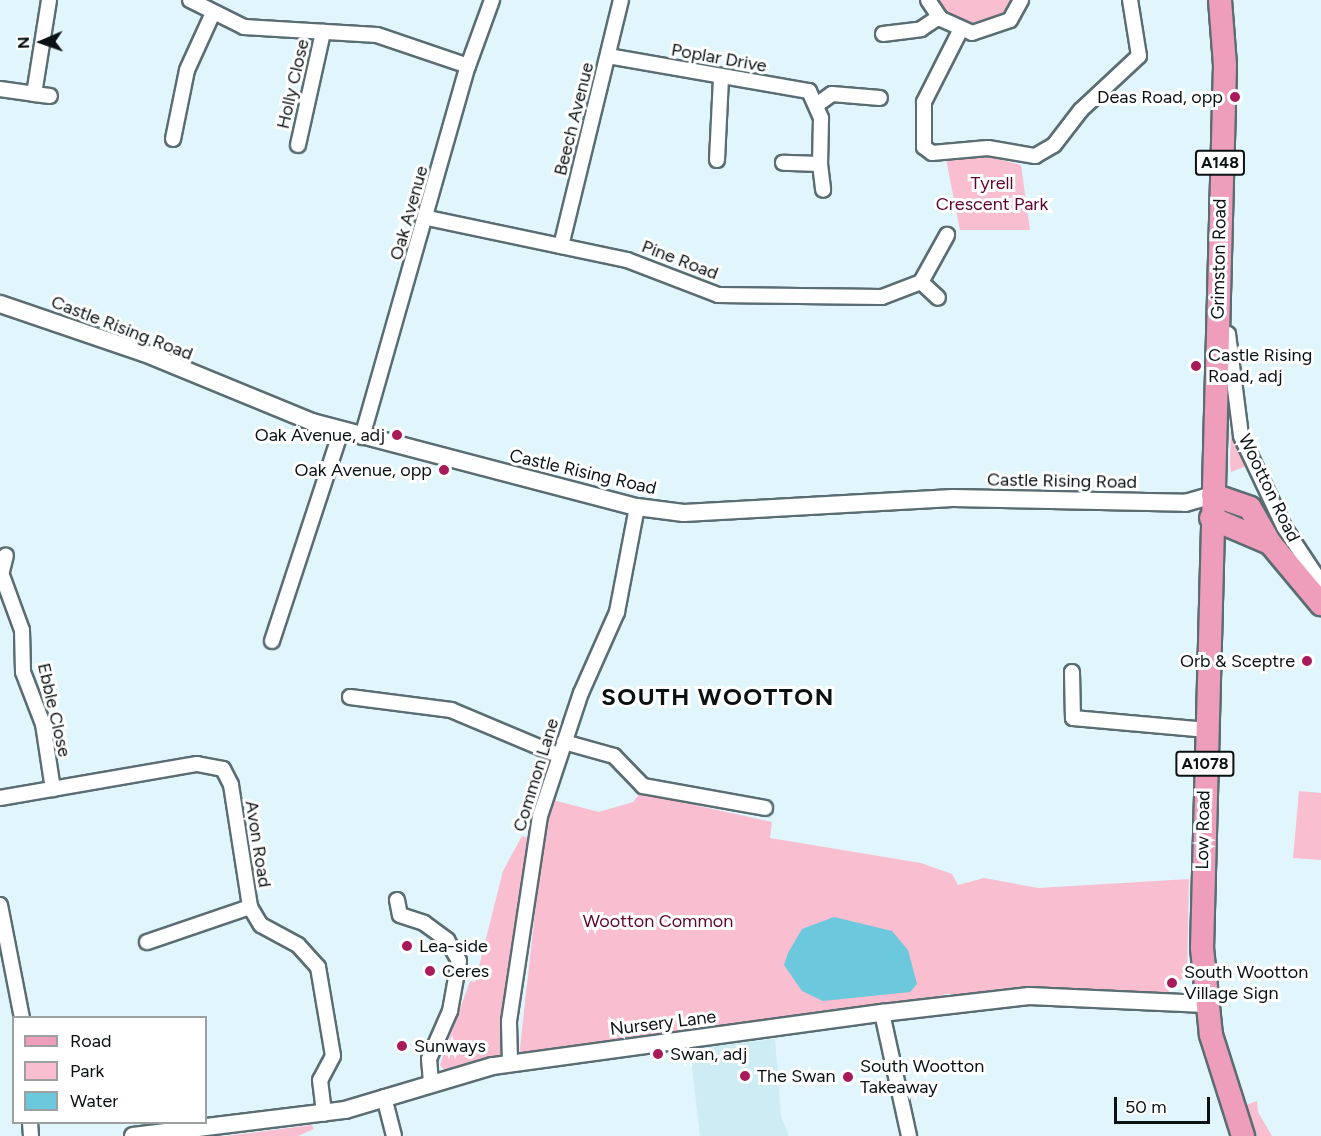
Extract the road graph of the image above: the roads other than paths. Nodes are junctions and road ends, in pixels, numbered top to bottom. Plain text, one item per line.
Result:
1 (49, 0) edge
2 (190, 0) edge
3 (492, 0) edge
4 (621, 0) edge
5 (928, 0) edge
6 (1021, 0) edge
7 (1130, 0) edge
8 (1220, 0) edge
9 (213, 13) junction
10 (939, 17) junction
11 (961, 29) junction
12 (323, 32) junction
13 (883, 34) dead end
14 (608, 56) junction
15 (468, 66) junction
16 (721, 77) junction
17 (0, 89) edge
18 (34, 94) junction
19 (50, 96) dead end
20 (880, 98) dead end
21 (818, 104) junction
22 (173, 139) dead end
23 (298, 144) dead end
24 (717, 160) dead end
25 (783, 163) dead end
26 (820, 164) junction
27 (823, 190) dead end
28 (428, 218) junction
29 (947, 235) dead end
30 (561, 246) junction
31 (921, 282) junction
32 (938, 298) dead end
33 (0, 304) edge
34 (1218, 319) junction
35 (341, 431) junction
36 (362, 437) junction
37 (637, 507) junction
38 (1212, 507) junction
39 (6, 555) dead end
40 (1, 571) edge
41 (1321, 583) edge
42 (1321, 604) edge
43 (272, 641) dead end
44 (1072, 672) dead end
45 (350, 698) dead end
46 (1207, 730) junction
47 (564, 742) junction
48 (558, 755) junction
49 (53, 789) junction
50 (0, 798) edge
51 (765, 808) dead end
52 (397, 900) dead end
53 (0, 904) edge
54 (250, 907) junction
55 (146, 941) dead end
56 (1205, 1004) junction
57 (882, 1013) junction
58 (22, 1016) edge
59 (510, 1063) junction
60 (431, 1081) junction
61 (384, 1097) junction
62 (324, 1113) junction
63 (194, 1132) edge
64 (133, 1136) edge
65 (394, 1136) edge
66 (909, 1136) edge
67 (1242, 1136) edge

1 - 18 street
2 - 9 street
3 - 15 street, Oak Avenue
4 - 14 street, Beech Avenue
5 - 10 street
6 - 11 street
7 - 11 street
8 - 34 main road, Grimston Road / A148
9 - 12 street
9 - 22 street
10 - 11 street
10 - 13 street
12 - 15 street
12 - 23 street, Holly Close
14 - 16 street, Poplar Drive
14 - 30 street, Beech Avenue
15 - 28 street, Oak Avenue
16 - 21 street, Poplar Drive
16 - 24 street
17 - 18 street
18 - 19 street
20 - 21 street
21 - 26 street
25 - 26 street
26 - 27 street
28 - 30 street, Pine Road
28 - 36 street, Oak Avenue
29 - 31 street
30 - 31 street, Pine Road
31 - 32 street
33 - 35 street, Castle Rising Road
34 - 38 main road, Grimston Road / A148
34 - 41 street, Wootton Road
35 - 36 street, Castle Rising Road
35 - 43 street
36 - 37 street, Castle Rising Road
37 - 38 street, Castle Rising Road
37 - 47 street, Common Lane
38 - 42 main road, Wootton Road
38 - 46 main road, Low Road / A1078
39 - 40 street, Ebble Close
40 - 49 street, Ebble Close
44 - 46 street
45 - 48 street
46 - 56 main road, Low Road / A1078
47 - 48 street, Common Lane
47 - 51 street
48 - 59 street, Common Lane
49 - 50 street, Avon Road
49 - 54 street, Avon Road
52 - 60 street
53 - 58 street
54 - 55 street
54 - 62 street, Avon Road
56 - 57 street, Nursery Lane
56 - 67 main road, Low Road / A1078
57 - 59 street, Nursery Lane
57 - 66 street
59 - 60 street, Nursery Lane
60 - 61 street, Nursery Lane
61 - 62 street, Nursery Lane
61 - 65 street
62 - 63 street, Nursery Lane
63 - 64 street, Nursery Lane

